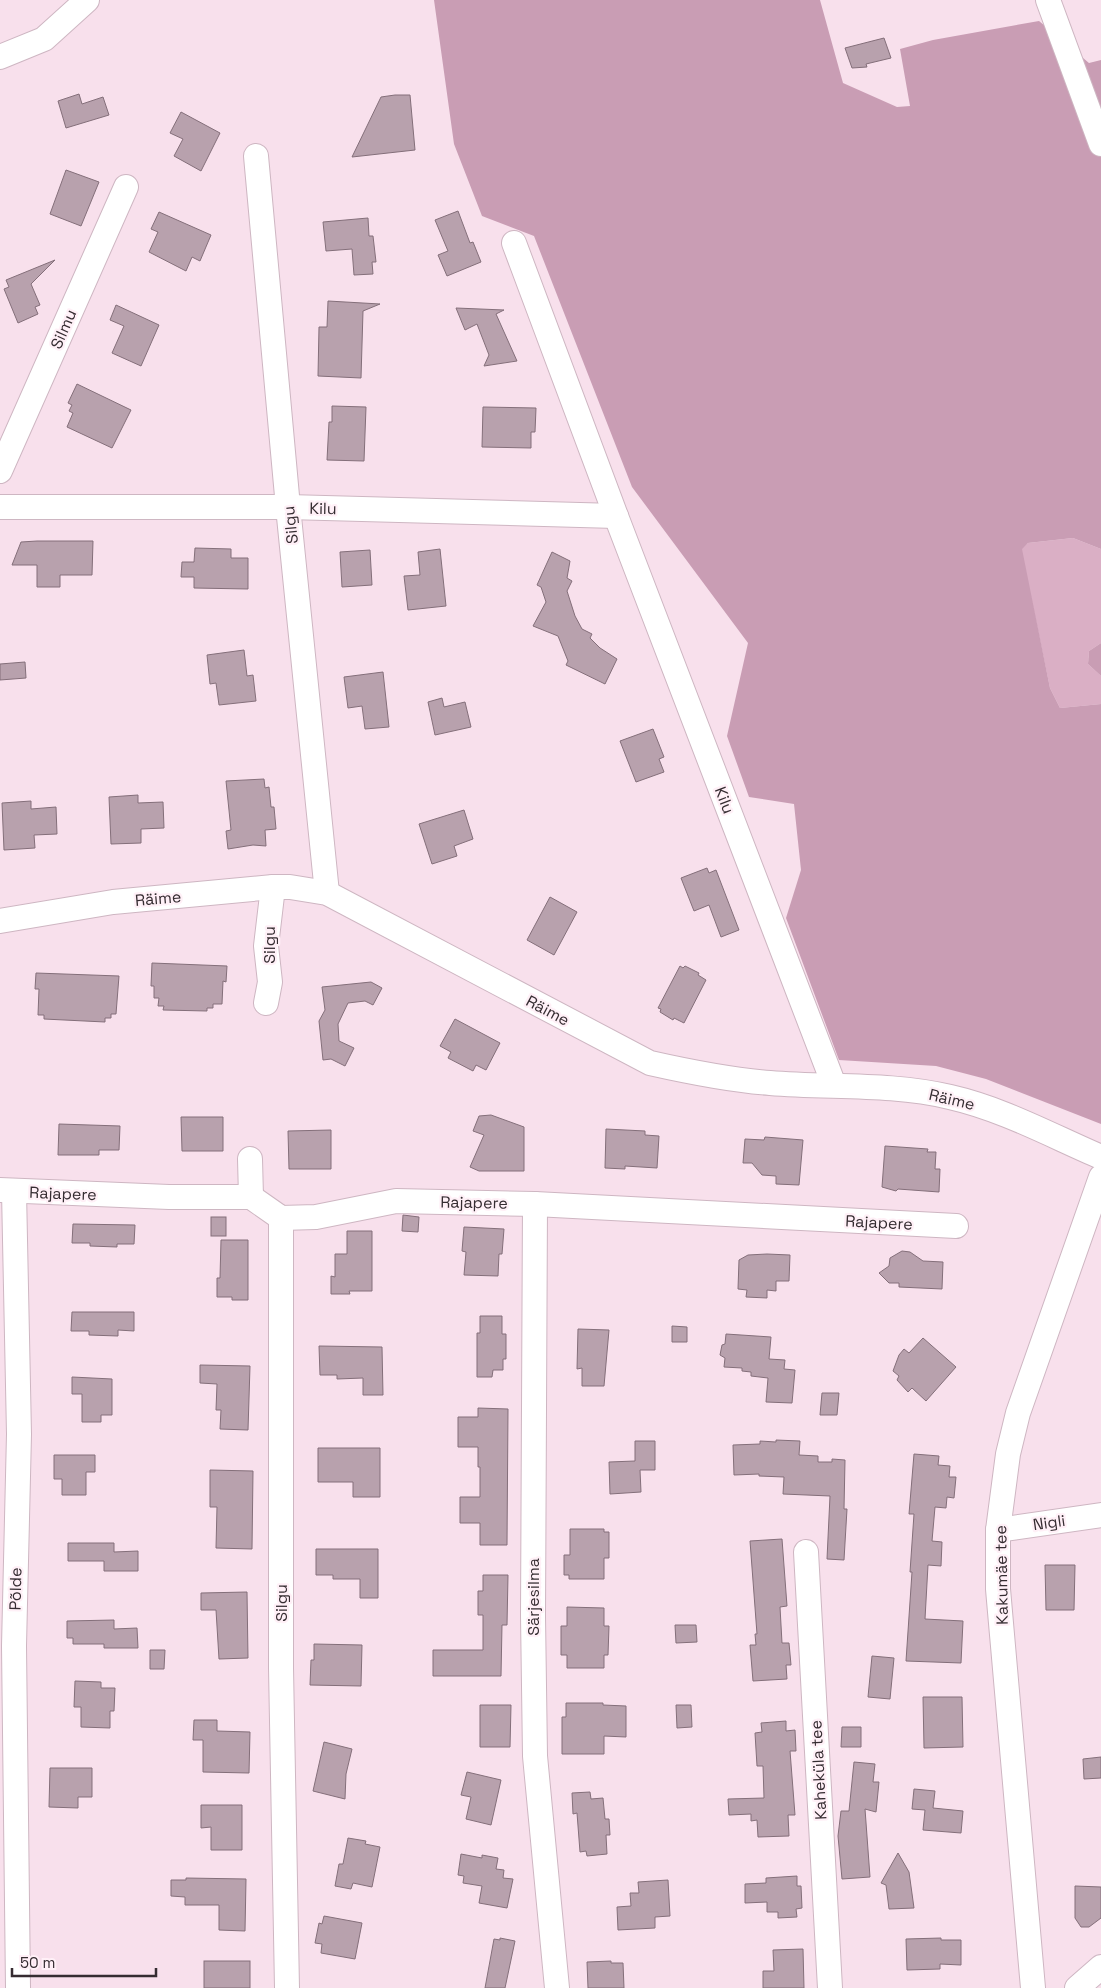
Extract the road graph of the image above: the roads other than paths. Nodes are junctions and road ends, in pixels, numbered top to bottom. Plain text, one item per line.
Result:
1 (87, 0) edge
2 (1048, 0) edge
3 (0, 57) edge
4 (1101, 144) edge
5 (256, 156) dead end
6 (126, 187) dead end
7 (514, 243) dead end
8 (0, 471) edge
9 (0, 507) edge
10 (288, 507) junction
11 (616, 516) junction
12 (273, 887) junction
13 (327, 893) junction
14 (0, 921) edge
15 (266, 1003) dead end
16 (834, 1085) junction
17 (1101, 1157) edge
18 (250, 1159) dead end
19 (1101, 1177) edge
20 (7, 1191) edge
21 (251, 1196) junction
22 (535, 1204) junction
23 (281, 1218) junction
24 (956, 1226) dead end
25 (10, 1433) edge
26 (1101, 1515) edge
27 (998, 1530) junction
28 (806, 1552) dead end
29 (7, 1647) edge
30 (9, 1894) edge
31 (1101, 1967) edge
32 (18, 1988) edge
33 (287, 1988) edge
34 (557, 1988) edge
35 (830, 1988) edge
36 (1033, 1988) edge
37 (1077, 1988) edge

1 - 3 street
2 - 4 street
5 - 10 street, Silgu
6 - 8 street, Silmu
7 - 11 street, Kilu
9 - 10 street, Kilu
10 - 11 street, Kilu
10 - 13 street, Silgu
11 - 16 street, Kilu
12 - 13 street, Räime
12 - 14 street, Räime
12 - 15 street, Silgu
13 - 16 street, Räime
16 - 17 street, Räime
18 - 21 street
19 - 27 street, Kakumäe tee
20 - 21 street, Rajapere
20 - 25 street, Põlde
21 - 23 street
22 - 23 street, Rajapere
22 - 24 street, Rajapere
22 - 34 street, Särjesilma
23 - 33 street, Silgu
25 - 29 street, Põlde
26 - 27 street, Nigli
27 - 36 street, Kakumäe tee
28 - 35 street, Kaheküla tee
29 - 30 street, Põlde
30 - 32 street, Põlde
31 - 37 street

